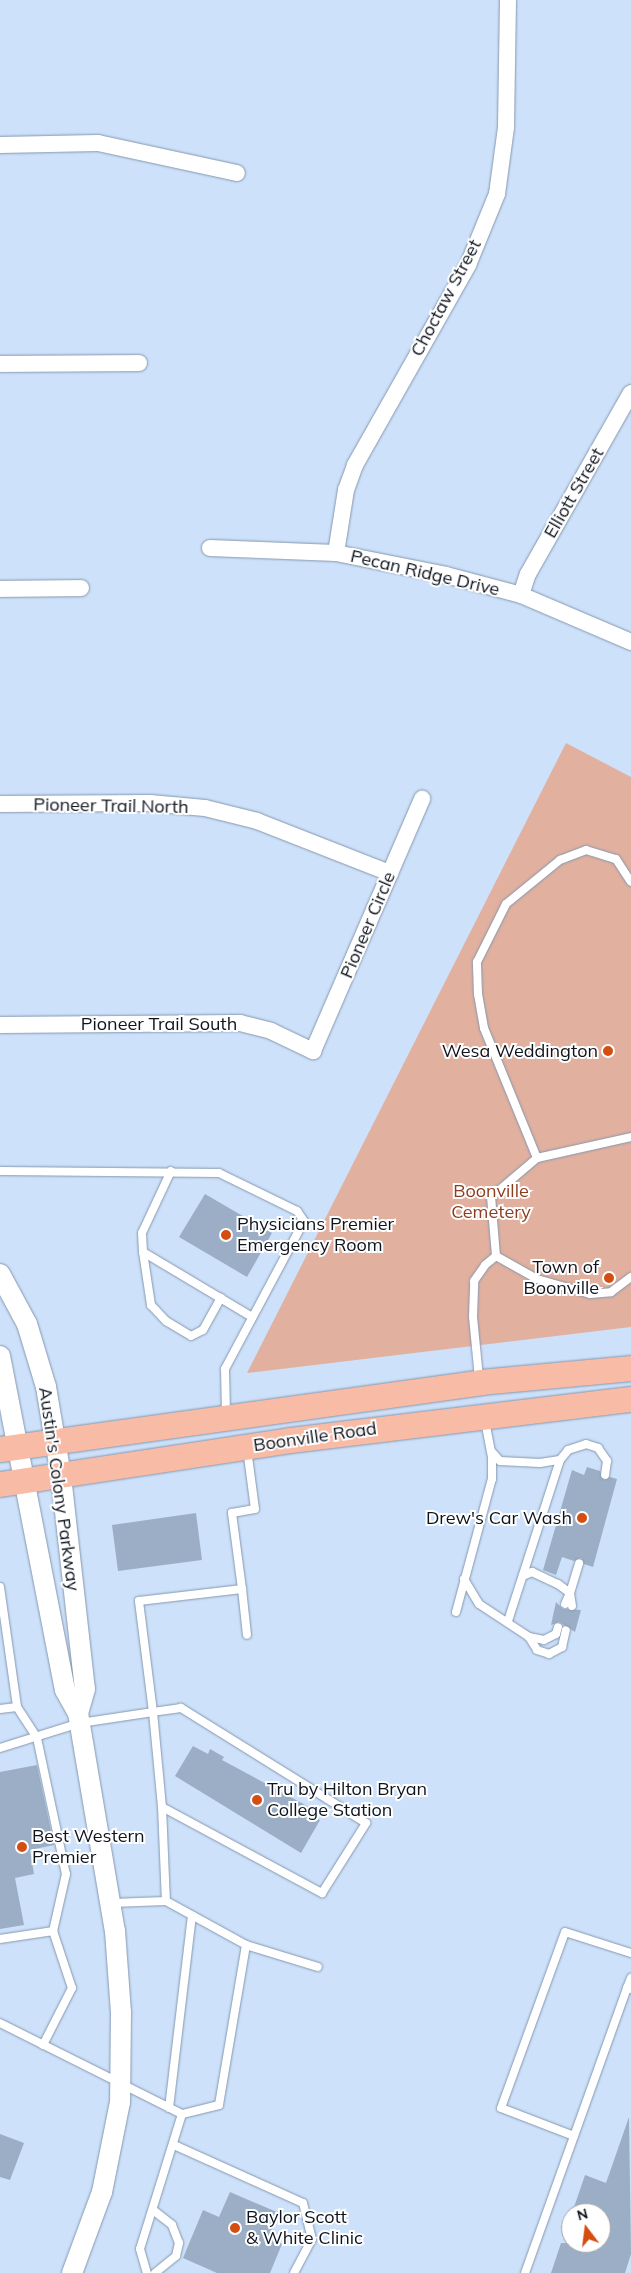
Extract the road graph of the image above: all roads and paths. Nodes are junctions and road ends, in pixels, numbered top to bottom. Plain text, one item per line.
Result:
1 (508, 0) edge
2 (0, 145) edge
3 (237, 173) dead end
4 (139, 363) dead end
5 (0, 364) edge
6 (631, 393) edge
7 (210, 548) dead end
8 (336, 553) junction
9 (0, 588) edge
10 (81, 588) dead end
11 (521, 595) junction
12 (631, 642) edge
13 (422, 799) dead end
14 (0, 804) edge
15 (390, 873) junction
16 (631, 882) edge
17 (0, 1025) edge
18 (313, 1051) joint
19 (631, 1137) edge
20 (537, 1158) junction
21 (0, 1171) edge
22 (171, 1171) junction
23 (143, 1252) junction
24 (496, 1256) junction
25 (0, 1274) edge
26 (631, 1277) edge
27 (221, 1298) junction
28 (252, 1317) junction
29 (0, 1356) edge
30 (631, 1368) edge
31 (480, 1382) junction
32 (631, 1399) edge
33 (484, 1414) junction
34 (227, 1417) junction
35 (55, 1441) junction
36 (247, 1447) junction
37 (9, 1448) edge
38 (491, 1451) junction
39 (560, 1460) junction
40 (605, 1475) dead end
41 (61, 1476) junction
42 (25, 1480) junction
43 (0, 1484) edge
44 (579, 1563) dead end
45 (525, 1575) junction
46 (464, 1579) junction
47 (0, 1587) edge
48 (242, 1589) junction
49 (570, 1593) junction
50 (568, 1605) dead end
51 (456, 1612) dead end
52 (508, 1621) junction
53 (247, 1635) dead end
54 (529, 1637) junction
55 (17, 1707) junction
56 (0, 1709) edge
57 (153, 1712) junction
58 (79, 1718) junction
59 (37, 1738) junction
60 (0, 1748) edge
61 (162, 1807) junction
62 (166, 1901) junction
63 (110, 1903) junction
64 (192, 1915) junction
65 (53, 1931) junction
66 (0, 1939) edge
67 (246, 1945) junction
68 (631, 1953) edge
69 (318, 1967) dead end
70 (631, 1978) edge
71 (629, 1989) edge
72 (0, 2024) edge
73 (42, 2045) junction
74 (120, 2085) junction
75 (169, 2108) junction
76 (182, 2114) junction
77 (574, 2136) junction
78 (174, 2144) junction
79 (153, 2210) junction
80 (72, 2273) edge
81 (147, 2273) edge
82 (155, 2273) edge
83 (294, 2273) edge
84 (525, 2273) edge

1 - 8 street, Choctaw Street
2 - 3 street
4 - 5 street
6 - 11 street, Elliott Street
7 - 8 street, Pecan Ridge Drive
8 - 11 street, Pecan Ridge Drive
9 - 10 street
11 - 12 street, Pecan Ridge Drive
13 - 15 street, Pioneer Circle
14 - 15 street, Pioneer Trail North
15 - 18 street, Pioneer Circle
16 - 20 lane
17 - 18 street, Pioneer Trail South
19 - 20 lane
20 - 24 lane
21 - 22 lane
22 - 23 lane
22 - 28 lane
23 - 27 lane
23 - 27 lane
24 - 26 lane
24 - 31 lane
25 - 35 street, Austin's Colony Parkway
27 - 28 lane
28 - 34 lane
29 - 37 street, Austin's Colony Parkway
30 - 31 main road, Boonville Road
31 - 33 main road
31 - 34 main road, Boonville Road
32 - 33 main road, Boonville Road
33 - 36 main road, Boonville Road
33 - 38 lane
34 - 35 main road, Boonville Road
35 - 37 main road, Boonville Road
35 - 41 street, Austin's Colony Parkway
36 - 41 main road, Boonville Road
36 - 48 lane
37 - 42 street, Austin's Colony Parkway
38 - 39 lane
38 - 46 lane
39 - 40 lane
39 - 45 lane
41 - 42 main road, Boonville Road
41 - 58 street, Austin's Colony Parkway
42 - 43 main road, Boonville Road
42 - 58 street, Austin's Colony Parkway
44 - 49 lane
45 - 49 lane
45 - 52 lane
46 - 51 lane
46 - 52 lane
47 - 55 lane
48 - 53 lane
48 - 57 lane
49 - 50 lane
52 - 54 lane
54 - 54 lane
55 - 56 lane
55 - 59 lane
57 - 58 lane
57 - 61 lane
57 - 61 lane
58 - 59 lane
58 - 63 street, Austin's Colony Parkway
59 - 60 lane
59 - 65 lane
61 - 62 lane
62 - 63 lane
62 - 64 lane
63 - 74 street, Austin's Colony Parkway
64 - 67 lane
64 - 75 lane
65 - 66 lane
65 - 73 lane
67 - 69 lane
67 - 76 lane
68 - 77 lane
70 - 71 lane
71 - 77 lane
72 - 73 lane
73 - 74 lane
74 - 75 lane
74 - 80 street, Austin's Colony Parkway
75 - 76 lane
76 - 78 lane
77 - 84 lane
78 - 79 lane
78 - 83 lane
79 - 81 lane
79 - 82 lane

